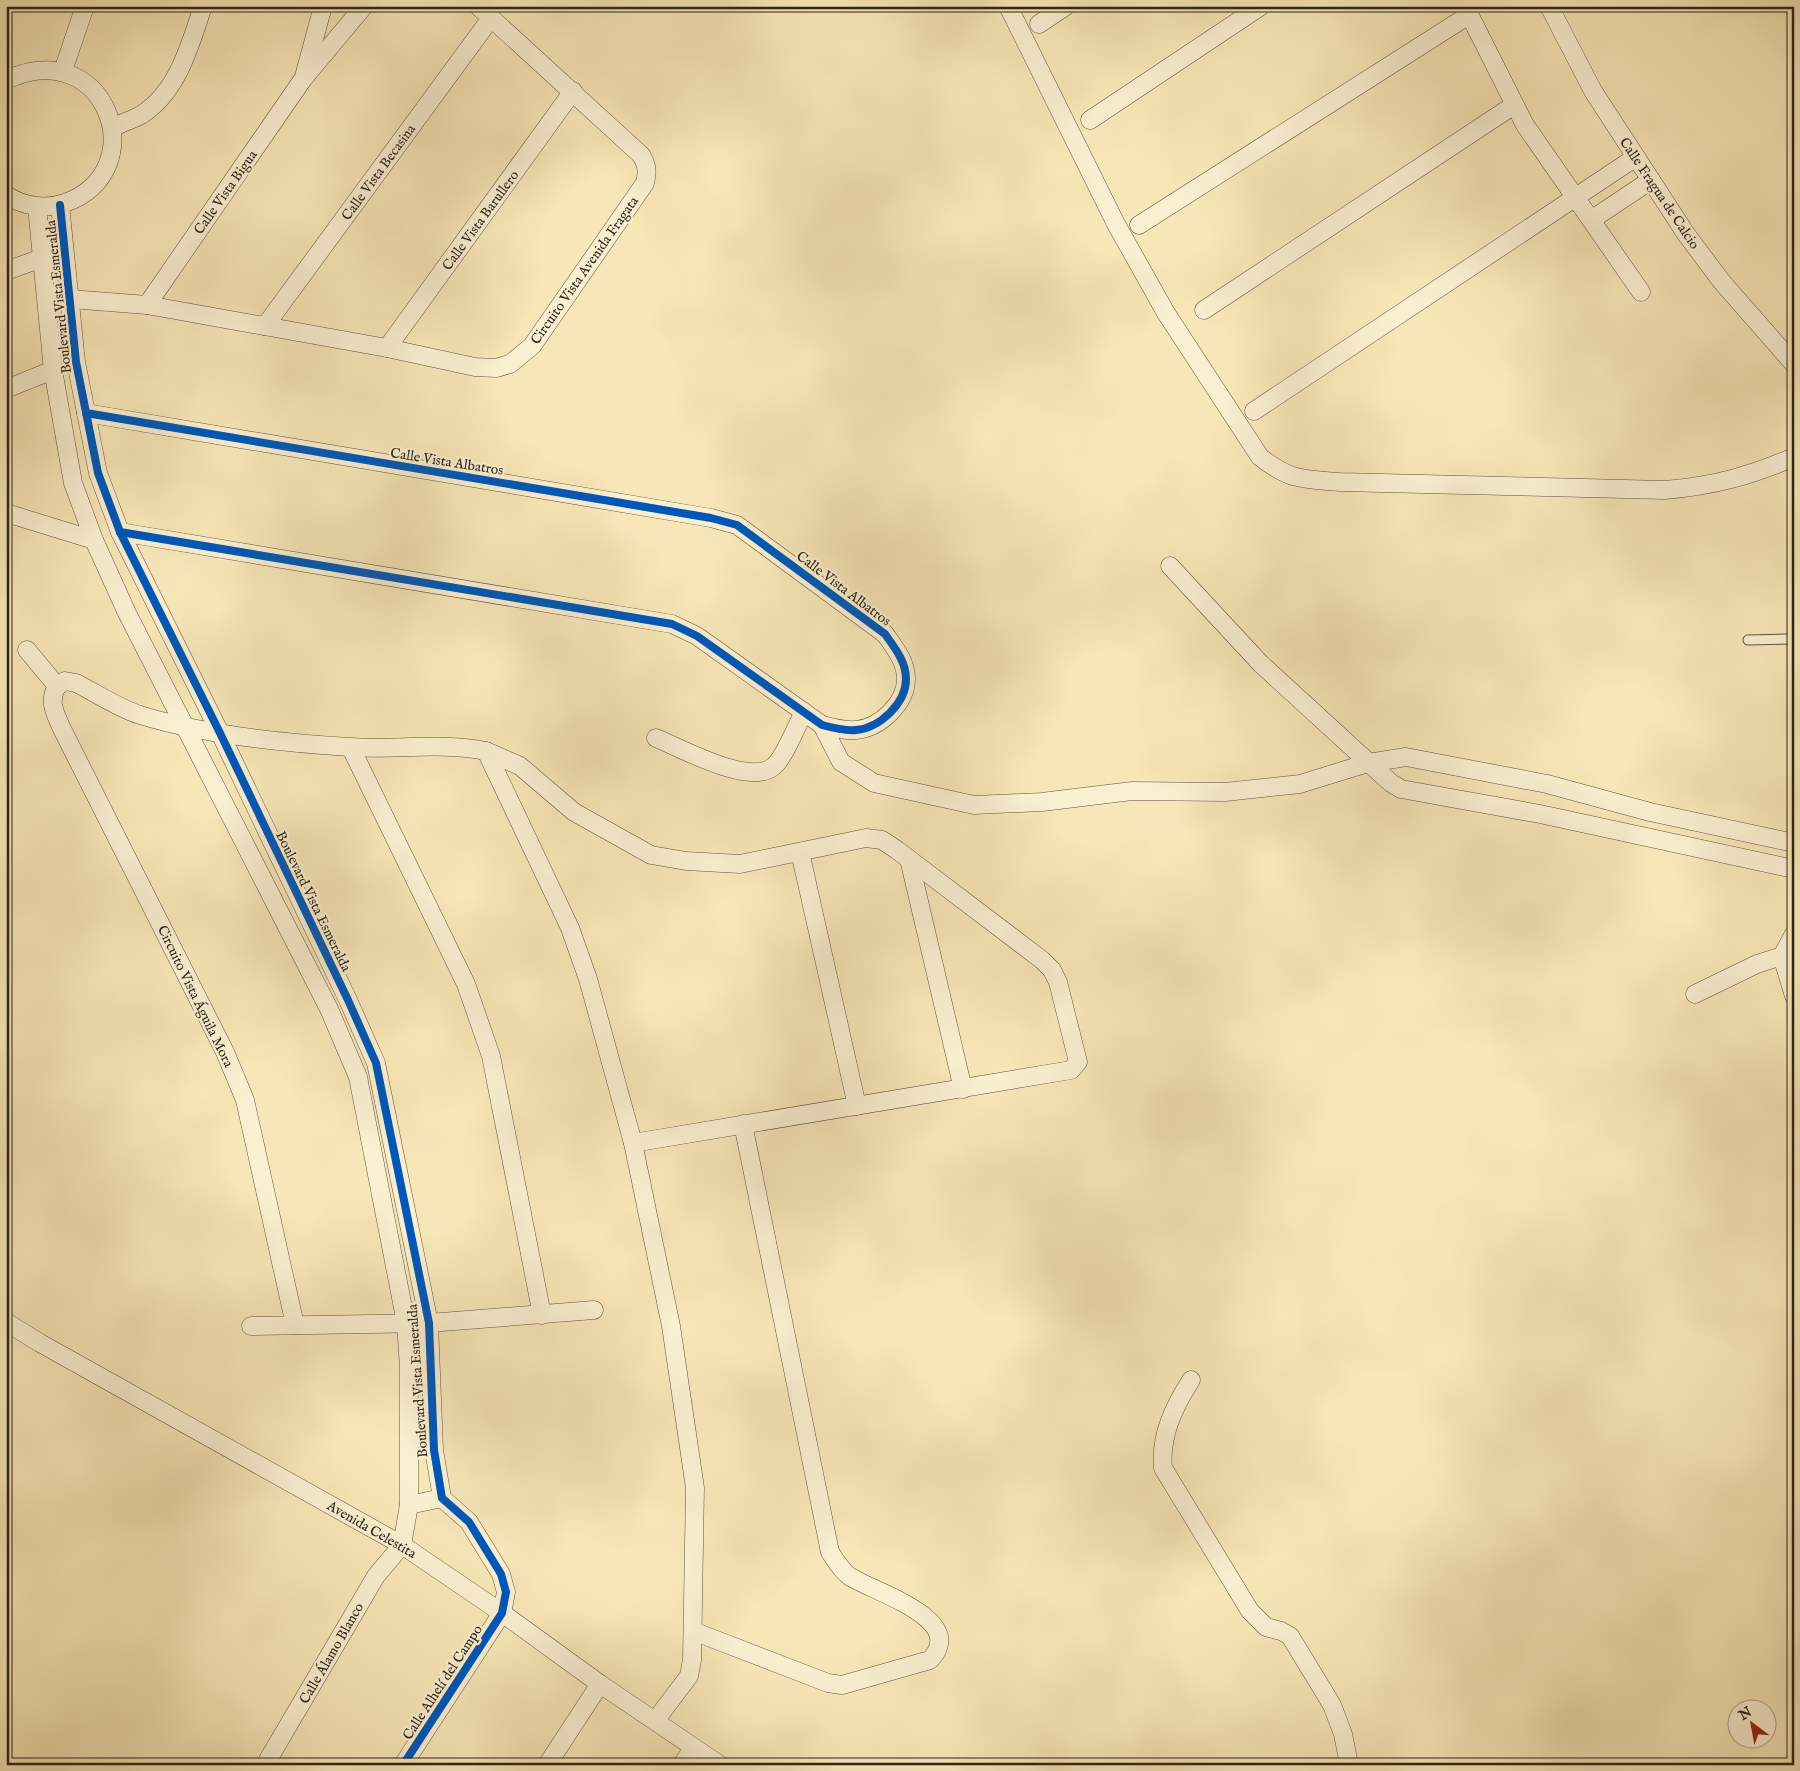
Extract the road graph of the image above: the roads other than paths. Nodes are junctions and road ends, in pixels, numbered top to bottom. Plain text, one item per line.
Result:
1 (85, 6) edge
2 (203, 6) edge
3 (323, 6) edge
4 (364, 6) edge
5 (1008, 6) edge
6 (1066, 6) edge
7 (1261, 6) edge
8 (1549, 6) edge
9 (1467, 11) edge
10 (484, 12) edge
11 (1039, 24) dead end
12 (63, 71) junction
13 (303, 79) junction
14 (6, 80) edge
15 (573, 91) junction
16 (1514, 104) junction
17 (1090, 120) dead end
18 (112, 128) junction
19 (1636, 157) junction
20 (1652, 180) junction
21 (6, 195) edge
22 (1575, 198) junction
23 (60, 205) junction
24 (37, 207) junction
25 (1591, 220) junction
26 (1139, 225) dead end
27 (42, 258) junction
28 (6, 271) edge
29 (1641, 292) dead end
30 (70, 299) junction
31 (147, 305) junction
32 (1204, 310) dead end
33 (265, 326) junction
34 (387, 348) junction
35 (1794, 364) edge
36 (53, 370) junction
37 (6, 389) edge
38 (1254, 411) dead end
39 (86, 413) junction
40 (1794, 457) edge
41 (6, 513) edge
42 (120, 532) junction
43 (94, 540) junction
44 (1170, 566) dead end
45 (1794, 639) edge
46 (1748, 640) dead end
47 (27, 650) dead end
48 (57, 686) junction
49 (804, 712) junction
50 (822, 725) junction
51 (186, 726) junction
52 (220, 733) junction
53 (656, 738) dead end
54 (351, 748) junction
55 (486, 751) junction
56 (1368, 763) junction
57 (1794, 843) edge
58 (800, 852) junction
59 (910, 860) junction
60 (1794, 868) edge
61 (1794, 934) edge
62 (1782, 956) junction
63 (1695, 994) dead end
64 (1794, 996) edge
65 (964, 1089) junction
66 (858, 1106) junction
67 (743, 1124) junction
68 (633, 1143) junction
69 (594, 1310) dead end
70 (542, 1315) junction
71 (6, 1322) edge
72 (406, 1323) junction
73 (429, 1323) junction
74 (295, 1324) junction
75 (251, 1326) dead end
76 (1191, 1380) dead end
77 (442, 1498) junction
78 (409, 1505) junction
79 (402, 1545) junction
80 (502, 1613) junction
81 (693, 1631) junction
82 (600, 1684) junction
83 (655, 1721) junction
84 (693, 1748) junction
85 (265, 1765) edge
86 (403, 1765) edge
87 (547, 1765) edge
88 (682, 1765) edge
89 (720, 1765) edge
90 (1349, 1765) edge

1 - 12 street
2 - 18 street
3 - 13 street, Calle Vista Bigua
4 - 13 street, Calle Vista Bigua
5 - 40 street
6 - 11 street
7 - 17 street
8 - 19 street, Calle Fragua de Calcio
9 - 16 street
9 - 26 street
10 - 15 street, Circuito Vista Avenida Fragata
10 - 33 street, Calle Vista Becasina
12 - 14 street
12 - 18 street
13 - 31 street, Calle Vista Bigua
15 - 34 street, Calle Vista Barullero
15 - 34 street, Circuito Vista Avenida Fragata
16 - 22 street
16 - 32 street
18 - 23 street
19 - 20 street, Calle Fragua de Calcio
19 - 22 street
20 - 25 street
20 - 35 street, Calle Fragua de Calcio
21 - 24 street
22 - 25 street
22 - 38 street
23 - 24 street
23 - 30 street, Boulevard Vista Esmeralda
24 - 27 street, Boulevard Vista Esmeralda
25 - 29 street
27 - 28 street
27 - 36 street, Boulevard Vista Esmeralda
30 - 31 street, Circuito Vista Avenida Fragata
30 - 39 street, Boulevard Vista Esmeralda
31 - 33 street, Circuito Vista Avenida Fragata
33 - 34 street, Circuito Vista Avenida Fragata
36 - 37 street
36 - 43 street, Boulevard Vista Esmeralda
39 - 42 street, Boulevard Vista Esmeralda
39 - 50 street, Calle Vista Albatros
41 - 43 street
42 - 49 street, Calle Vista Albatros
42 - 52 street, Boulevard Vista Esmeralda
43 - 51 street, Boulevard Vista Esmeralda
44 - 56 street
45 - 46 lane
47 - 48 street
48 - 51 street
48 - 74 street, Circuito Vista Águila Mora
49 - 50 street, Calle Vista Albatros
49 - 53 street
50 - 56 street
51 - 52 street
51 - 72 street, Boulevard Vista Esmeralda
52 - 54 street
52 - 73 street, Boulevard Vista Esmeralda
54 - 55 street
54 - 70 street
55 - 58 street
55 - 68 street
56 - 57 street
56 - 60 street
58 - 59 street
58 - 66 street
59 - 65 street
59 - 65 street
61 - 62 street
62 - 63 street
62 - 64 street
65 - 66 street
66 - 67 street
67 - 68 street
67 - 81 street
68 - 81 street
69 - 70 street
70 - 73 street
71 - 79 street, Avenida Celestita
72 - 73 street
72 - 74 street
72 - 78 street, Boulevard Vista Esmeralda
73 - 77 street, Boulevard Vista Esmeralda
74 - 75 street
76 - 90 street
77 - 78 street
77 - 80 street
78 - 79 street, Boulevard Vista Esmeralda
79 - 80 street, Avenida Celestita
79 - 85 street, Calle Álamo Blanco
80 - 82 street, Avenida Celestita
80 - 86 street, Calle Alhelí del Campo
81 - 83 street
82 - 83 street, Avenida Celestita
82 - 87 street
83 - 84 street, Avenida Celestita
84 - 88 street
84 - 89 street, Avenida Celestita

